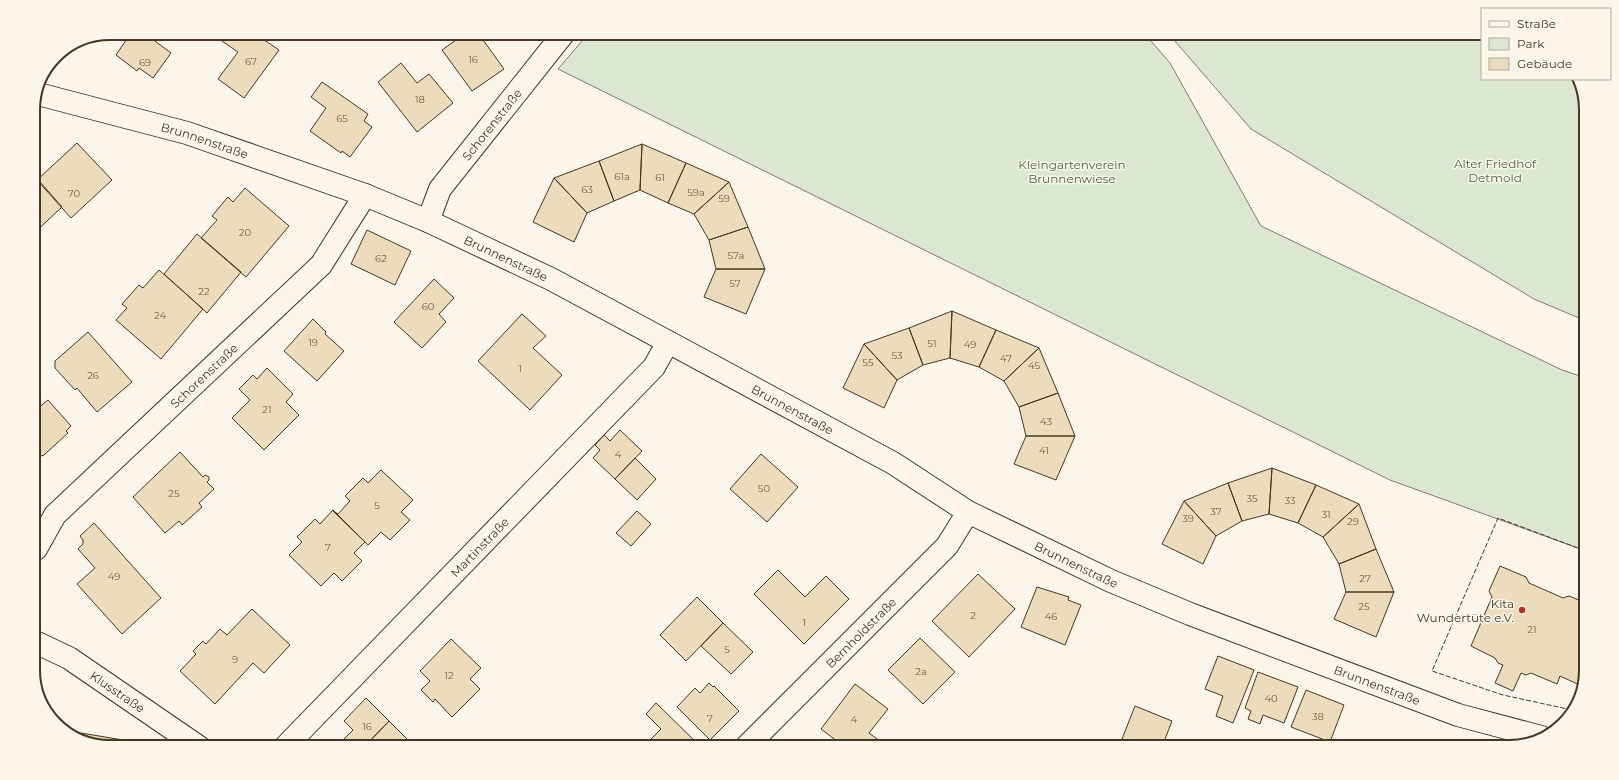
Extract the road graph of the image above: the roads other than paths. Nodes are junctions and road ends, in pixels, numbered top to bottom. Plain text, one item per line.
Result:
1 (558, 40) edge
2 (42, 95) edge
3 (365, 195) junction
4 (428, 221) junction
5 (668, 342) junction
6 (968, 512) junction
7 (40, 542) edge
8 (40, 644) edge
9 (1534, 735) edge
10 (189, 740) edge
11 (292, 740) edge
12 (753, 740) edge

1 - 4 street, Schorenstraße
2 - 3 street, Brunnenstraße
3 - 4 street, Brunnenstraße
3 - 7 street, Schorenstraße
4 - 5 street, Brunnenstraße
5 - 6 street, Brunnenstraße
5 - 11 street, Martinstraße
6 - 9 street, Brunnenstraße
6 - 12 street, Bernholdstraße
8 - 10 street, Klusstraße

